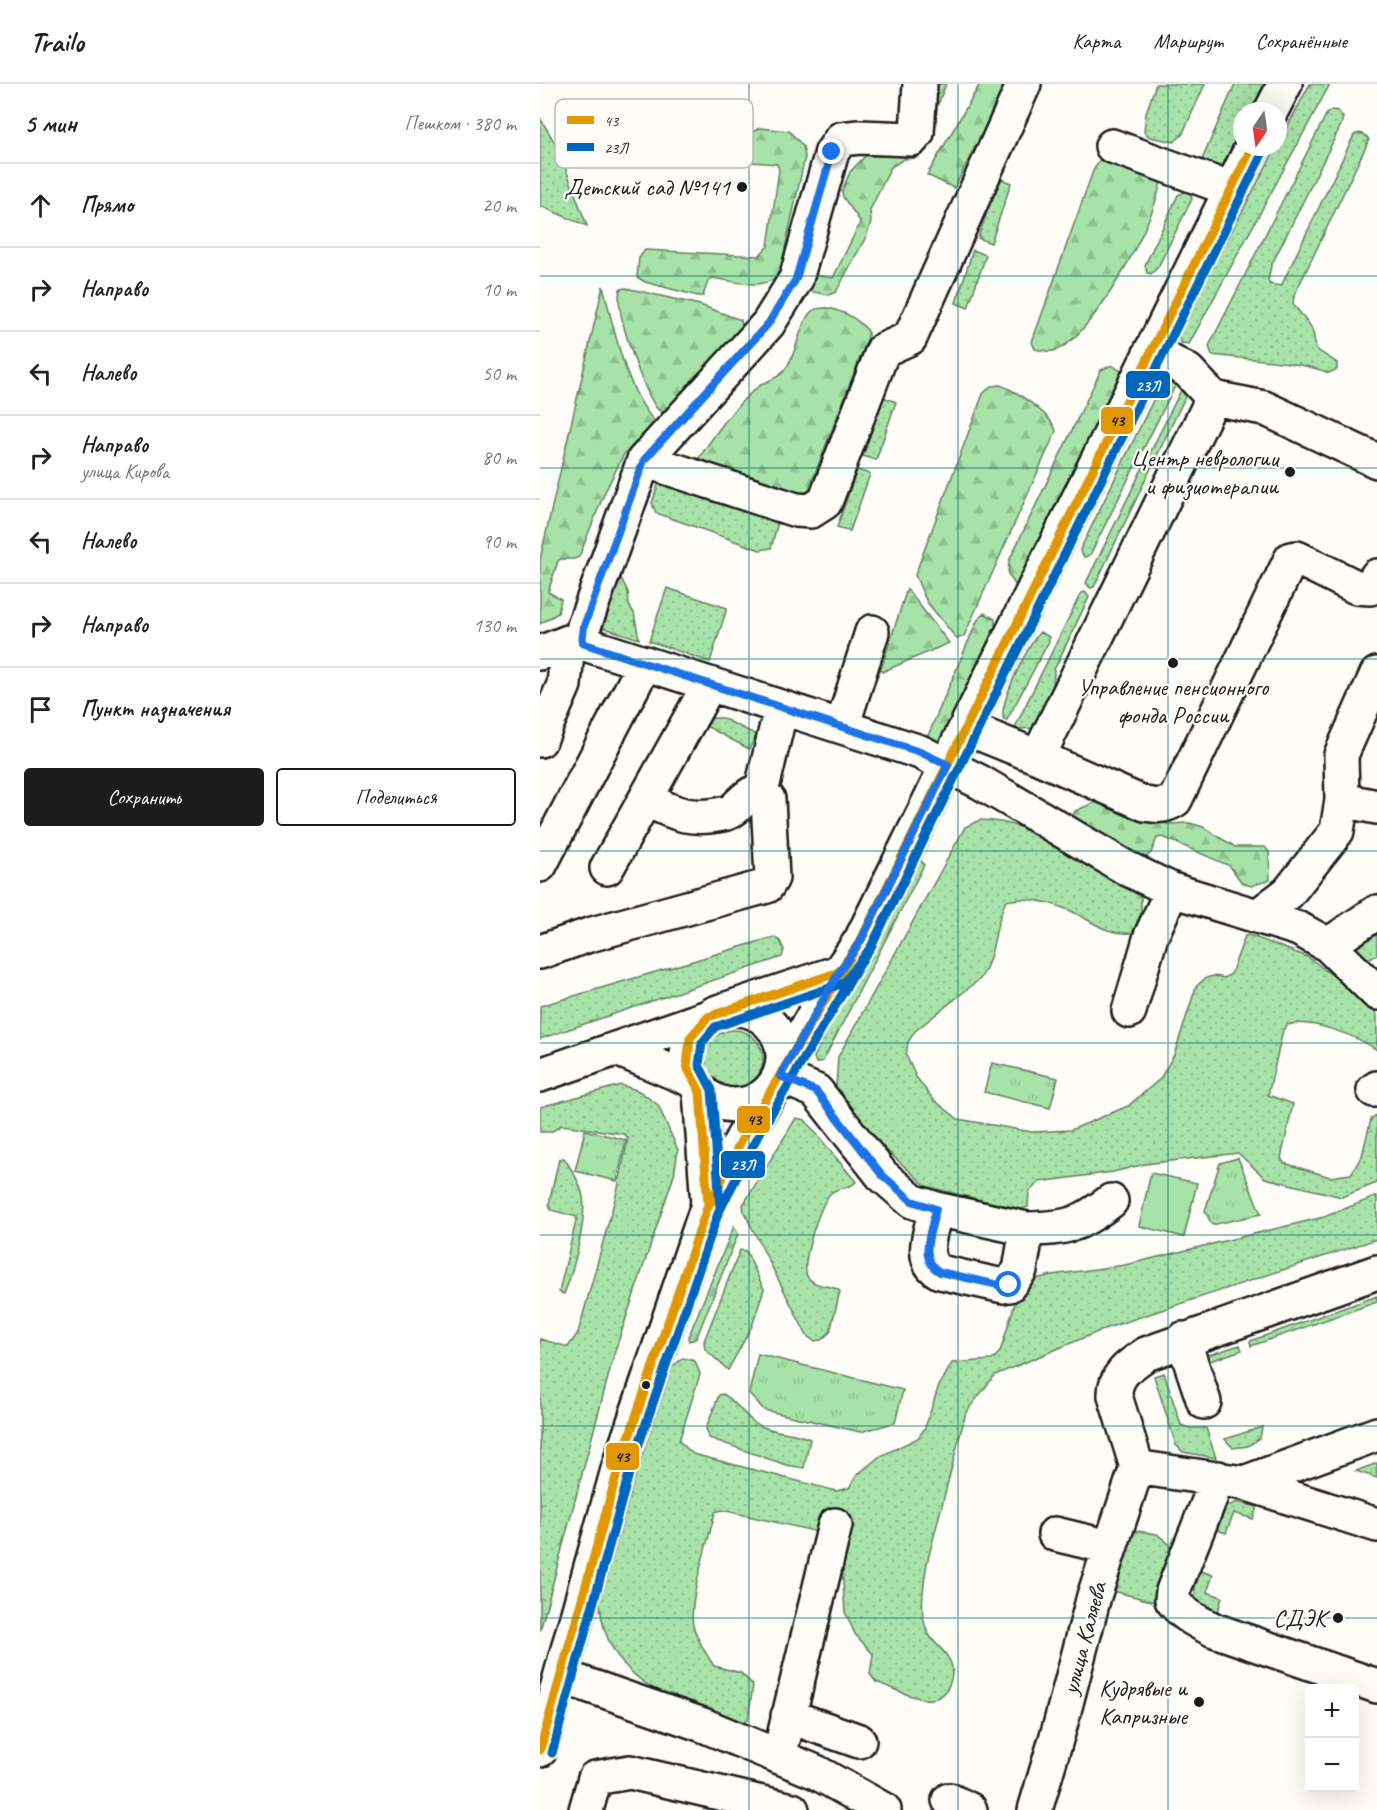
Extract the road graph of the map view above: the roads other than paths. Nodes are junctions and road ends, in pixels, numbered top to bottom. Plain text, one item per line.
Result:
1 (920, 84) edge
2 (1024, 84) edge
3 (1285, 84) edge
4 (1276, 102) edge
5 (1112, 146) dead end
6 (1247, 156) edge
7 (1230, 189) junction
8 (1151, 351) junction
9 (1213, 398) junction
10 (644, 460) junction
11 (1377, 461) edge
12 (1377, 576) edge
13 (872, 632) dead end
14 (563, 646) edge
15 (645, 663) junction
16 (1377, 674) edge
17 (709, 685) junction
18 (781, 708) junction
19 (842, 727) junction
20 (966, 728) junction
21 (540, 740) edge
22 (1038, 757) junction
23 (948, 765) junction
24 (761, 793) junction
25 (646, 799) junction
26 (1342, 800) junction
27 (1377, 807) edge
28 (540, 865) edge
29 (607, 868) dead end
30 (1172, 890) junction
31 (1377, 912) edge
32 (1258, 915) junction
33 (1328, 945) junction
34 (540, 952) edge
35 (839, 972) junction
36 (1377, 993) edge
37 (1129, 1011) dead end
38 (715, 1014) junction
39 (617, 1049) junction
40 (540, 1075) edge
41 (779, 1077) junction
42 (696, 1086) junction
43 (1111, 1201) dead end
44 (708, 1205) junction
45 (936, 1209) junction
46 (1027, 1229) junction
47 (1377, 1272) edge
48 (1183, 1339) junction
49 (1204, 1402) dead end
50 (1377, 1434) edge
51 (1137, 1467) junction
52 (1231, 1480) junction
53 (835, 1525) dead end
54 (1377, 1525) edge
55 (1055, 1534) dead end
56 (1109, 1547) junction
57 (561, 1676) junction
58 (1377, 1686) edge
59 (788, 1716) junction
60 (858, 1741) dead end
61 (540, 1750) edge
62 (779, 1757) junction
63 (586, 1810) edge
64 (792, 1810) edge
65 (884, 1810) edge
66 (1035, 1810) edge

1 - 10 main road
2 - 10 main road
3 - 4 main road
5 - 7 main road
6 - 7 main road
7 - 8 main road
8 - 9 main road
8 - 20 main road
9 - 11 main road
9 - 22 main road
10 - 14 main road
12 - 22 main road
13 - 19 main road
14 - 15 main road
14 - 21 main road
15 - 17 main road
15 - 28 main road
16 - 26 main road
17 - 18 main road
17 - 25 main road
18 - 19 main road
18 - 24 main road
19 - 23 main road
20 - 22 main road
20 - 23 main road
23 - 30 main road
23 - 35 main road
24 - 25 main road
24 - 34 main road
25 - 29 main road
26 - 27 main road
26 - 32 main road
30 - 32 main road
30 - 37 main road
31 - 33 main road
32 - 33 main road
33 - 36 main road
35 - 38 main road
35 - 41 main road
38 - 39 main road
38 - 41 main road
38 - 42 main road
39 - 40 main road
39 - 42 main road
41 - 42 main road
41 - 44 main road
41 - 45 main road
42 - 44 main road
43 - 46 main road
44 - 57 main road
45 - 46 main road
45 - 46 main road
47 - 48 main road
48 - 49 main road
48 - 51 main road
50 - 52 main road
51 - 52 main road
51 - 56 main road, улица Каляева
52 - 54 main road
52 - 58 main road
53 - 59 main road
55 - 56 main road
56 - 66 main road, улица Каляева
57 - 61 main road
57 - 62 main road
59 - 60 main road
59 - 62 main road
62 - 65 main road
63 - 64 main road

